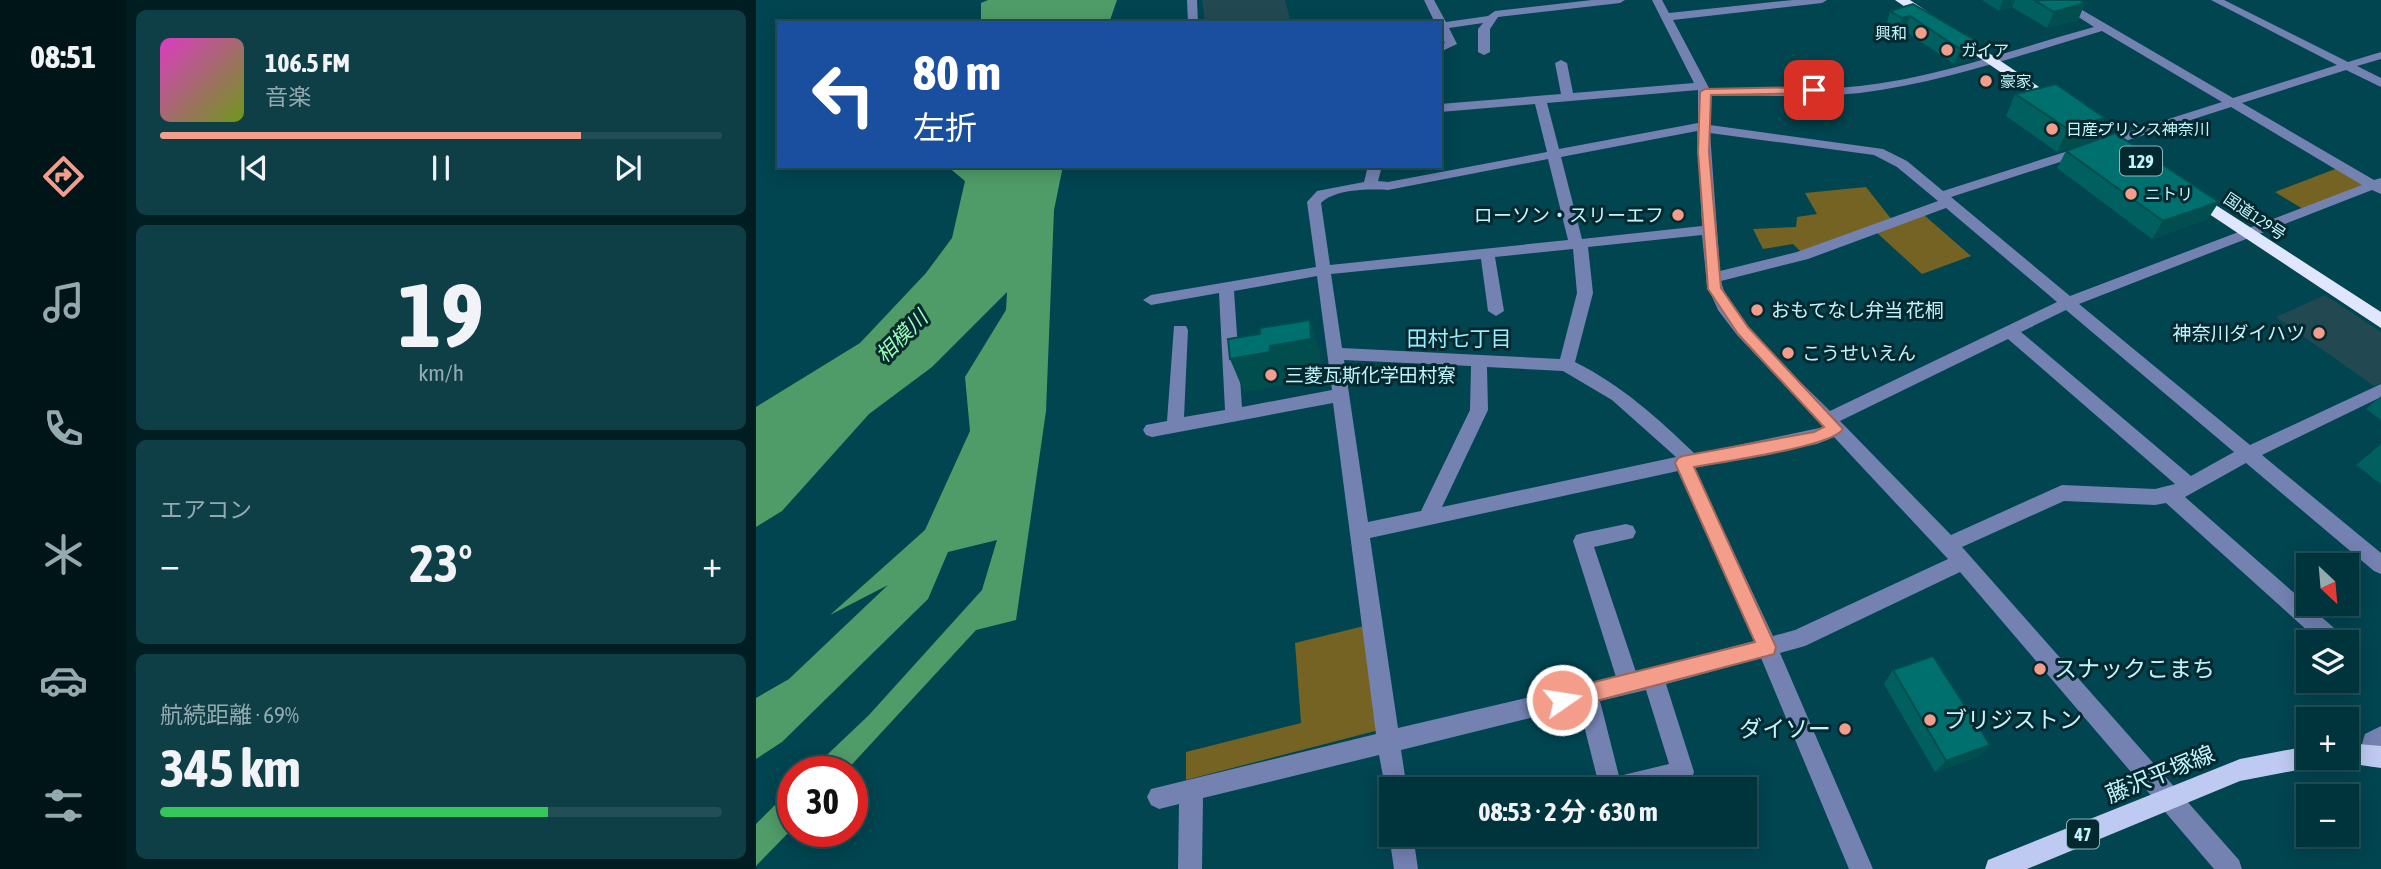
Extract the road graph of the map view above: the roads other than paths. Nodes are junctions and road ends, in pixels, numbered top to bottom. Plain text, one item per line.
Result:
1 (1192, 0) edge
2 (1429, 0) edge
3 (1495, 0) edge
4 (1620, 0) edge
5 (1657, 0) edge
6 (1822, 0) edge
7 (1901, 0) edge
8 (1913, 0) edge
9 (2057, 0) edge
10 (2216, 0) edge
11 (1492, 16) junction
12 (1666, 17) junction
13 (1193, 21) edge
14 (1440, 21) edge
15 (1442, 26) joint
16 (2105, 27) junction
17 (1442, 48) edge
18 (1484, 52) dead end
19 (2381, 55) edge
20 (1993, 58) junction
21 (1561, 63) dead end
22 (2347, 66) junction
23 (2381, 83) edge
24 (1704, 89) junction
25 (1568, 97) junction
26 (1539, 99) junction
27 (2233, 102) junction
28 (1442, 107) edge
29 (1704, 128) junction
30 (2116, 139) junction
31 (1552, 155) junction
32 (2143, 158) edge
33 (1374, 168) edge
34 (2182, 183) edge
35 (1370, 185) junction
36 (2378, 186) edge
37 (1945, 199) junction
38 (1709, 230) junction
39 (2254, 231) junction
40 (1578, 243) junction
41 (1486, 253) junction
42 (1325, 270) junction
43 (1713, 277) junction
44 (1226, 287) junction
45 (1151, 300) dead end
46 (2067, 303) junction
47 (2381, 310) edge
48 (1496, 311) dead end
49 (2381, 321) edge
50 (1180, 330) dead end
51 (2009, 331) junction
52 (1336, 354) junction
53 (1479, 360) junction
54 (1566, 365) junction
55 (2381, 390) edge
56 (1341, 395) junction
57 (1234, 414) junction
58 (1831, 424) junction
59 (1175, 426) junction
60 (1152, 430) dead end
61 (2247, 454) junction
62 (1687, 462) junction
63 (2189, 485) junction
64 (2169, 494) junction
65 (1427, 518) junction
66 (1626, 531) dead end
67 (1360, 532) junction
68 (1948, 545) junction
69 (1962, 562) junction
70 (2381, 565) edge
71 (2322, 630) edge
72 (1767, 647) junction
73 (1653, 678) junction
74 (1629, 684) junction
75 (1587, 694) junction
76 (1388, 741) junction
77 (2378, 750) edge
78 (2359, 752) edge
79 (2296, 759) edge
80 (1393, 777) edge
81 (1608, 777) edge
82 (1661, 777) edge
83 (1191, 789) junction
84 (1159, 797) dead end
85 (2168, 798) junction
86 (1403, 847) edge
87 (1190, 869) edge
88 (1406, 869) edge
89 (1861, 869) edge
90 (1999, 869) edge
91 (2230, 869) edge

1 - 13 street
2 - 14 street
3 - 11 street
4 - 11 street
5 - 12 street
6 - 12 street
7 - 20 highway, 129
8 - 20 highway, 129
9 - 16 street
10 - 22 street
11 - 15 street
11 - 18 street
12 - 24 street
15 - 17 street
16 - 20 street
16 - 27 street
19 - 22 street
20 - 24 street
20 - 30 highway, 129
21 - 25 street
22 - 23 street
22 - 27 street
24 - 25 street
24 - 29 street
25 - 26 street
26 - 28 street
26 - 31 street
27 - 30 street
27 - 36 street
29 - 31 street
29 - 37 street
29 - 38 street
30 - 32 highway, 129
30 - 37 street
31 - 35 street
31 - 40 street
33 - 35 street
34 - 39 highway, 国道129号 / 129
35 - 42 street
36 - 39 street
37 - 43 street
37 - 46 street
38 - 40 street
38 - 43 street
39 - 46 street
39 - 47 highway, 国道129号 / 129
39 - 49 highway, 国道129号 / 129
40 - 41 street
40 - 54 street
41 - 42 street
41 - 48 street
42 - 44 street
42 - 52 street
43 - 58 street
44 - 45 street
44 - 57 street
46 - 51 street
46 - 61 street
50 - 59 street
51 - 58 street
51 - 63 street
52 - 53 street
52 - 56 street
53 - 54 street
53 - 65 street
54 - 62 street
55 - 61 street
56 - 57 street
56 - 67 street
57 - 59 street
58 - 62 street
58 - 68 street
59 - 60 street
61 - 63 street
61 - 70 street
62 - 65 street
62 - 72 street
63 - 64 street
64 - 68 street
64 - 71 street
65 - 67 street
66 - 74 street
67 - 76 street
68 - 69 street
69 - 72 street
69 - 85 street
72 - 73 street
72 - 89 street
73 - 74 street
73 - 82 street
74 - 75 street
75 - 76 street
75 - 81 street
76 - 80 street
76 - 83 street
77 - 78 main road
79 - 85 main road, 藤沢平塚線 / 47
83 - 84 street
83 - 87 street
85 - 90 main road, 藤沢平塚線 / 47
85 - 91 street
86 - 88 street

